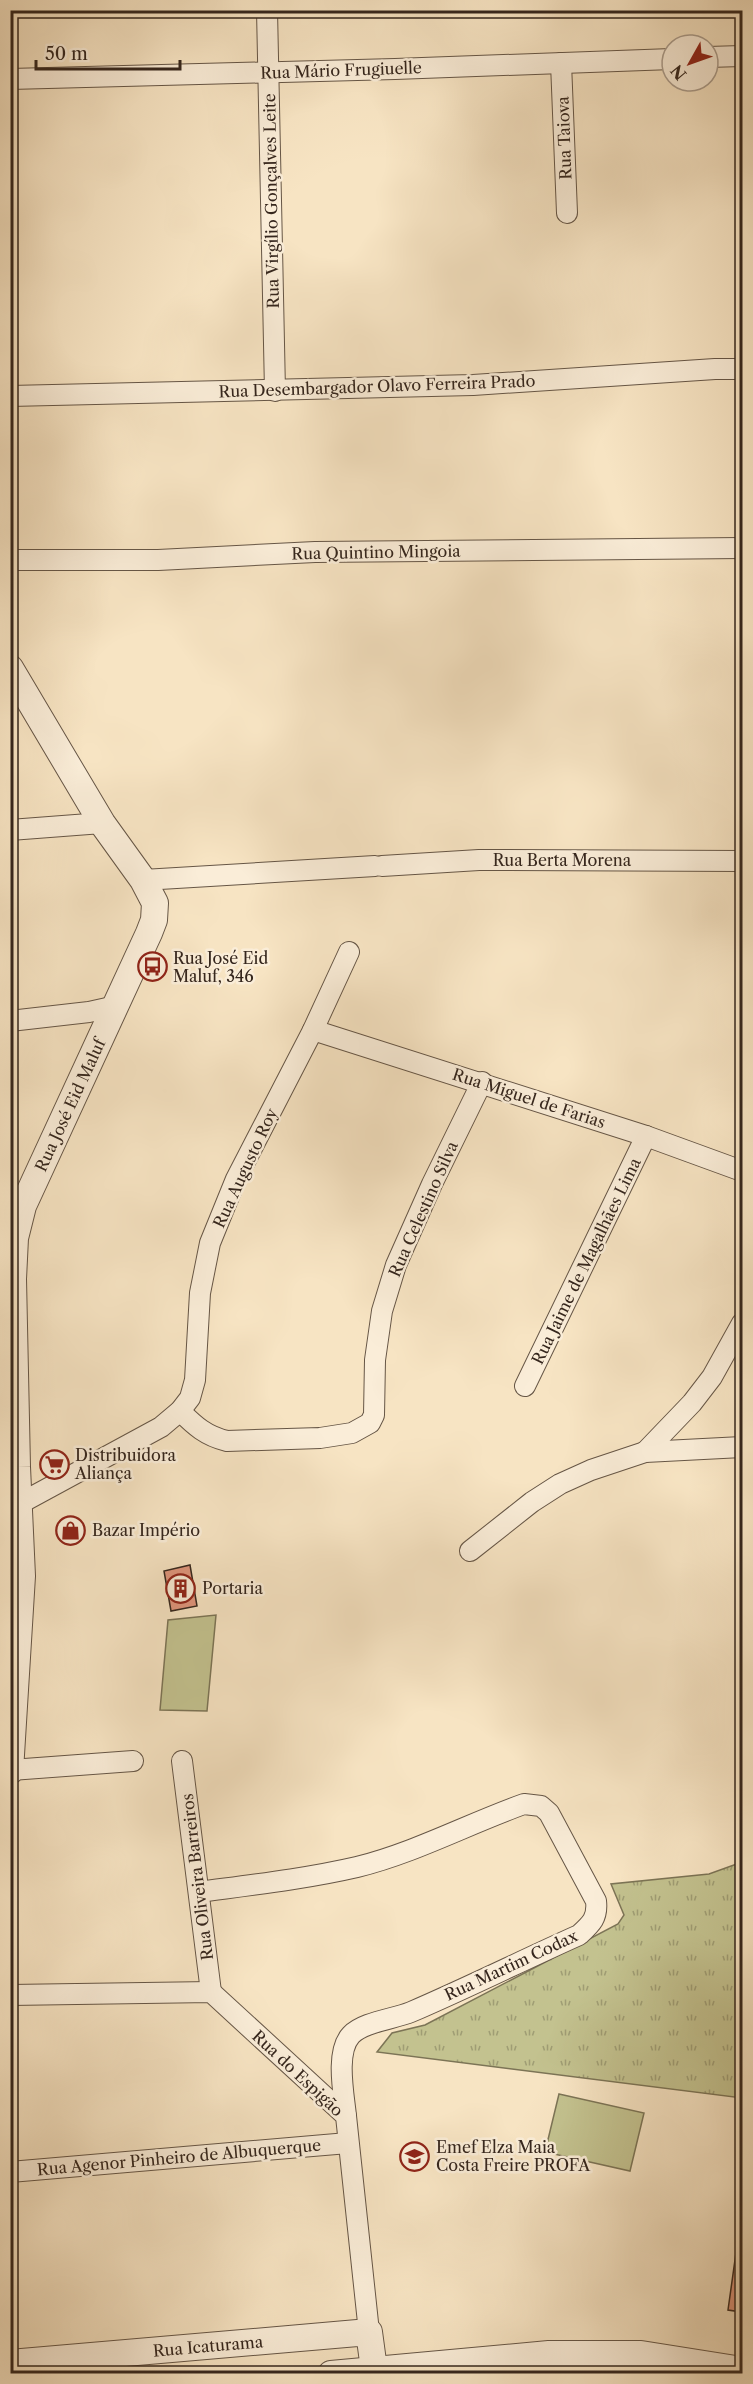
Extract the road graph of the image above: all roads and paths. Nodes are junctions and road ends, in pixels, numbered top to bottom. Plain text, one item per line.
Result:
1 (267, 10) edge
2 (742, 56) edge
3 (720, 57) edge
4 (660, 59) edge
5 (561, 63) junction
6 (269, 72) junction
7 (10, 79) edge
8 (567, 213) dead end
9 (742, 369) edge
10 (275, 391) junction
11 (10, 396) edge
12 (742, 548) edge
13 (10, 560) edge
14 (10, 668) edge
15 (102, 823) junction
16 (10, 830) edge
17 (742, 861) edge
18 (143, 880) junction
19 (349, 952) dead end
20 (116, 1005) junction
21 (10, 1021) edge
22 (313, 1030) junction
23 (482, 1082) junction
24 (646, 1136) junction
25 (742, 1171) edge
26 (742, 1323) edge
27 (525, 1386) dead end
28 (185, 1405) junction
29 (742, 1447) edge
30 (645, 1452) junction
31 (19, 1504) junction
32 (470, 1551) dead end
33 (16, 1574) edge
34 (133, 1761) dead end
35 (182, 1761) dead end
36 (10, 1770) edge
37 (199, 1892) junction
38 (211, 1992) junction
39 (10, 1995) edge
40 (346, 2116) junction
41 (348, 2143) junction
42 (10, 2172) edge
43 (369, 2332) junction
44 (10, 2363) edge
45 (640, 2364) edge
46 (374, 2369) junction
47 (400, 2370) edge
48 (742, 2370) edge
49 (339, 2373) edge

1 - 6 street, Rua Virgílio Gonçalves Leite
2 - 3 street
4 - 5 street, Rua Mário Frugiuelle
5 - 6 street, Rua Mário Frugiuelle
5 - 8 street, Rua Taiova
6 - 7 street, Rua Mário Frugiuelle
6 - 10 street, Rua Virgílio Gonçalves Leite
9 - 10 street, Rua Desembargador Olavo Ferreira Prado
10 - 11 street, Rua Desembargador Olavo Ferreira Prado
12 - 13 street, Rua Quintino Mingoia
14 - 15 street, Rua José Eid Maluf
15 - 16 street
15 - 18 street, Rua José Eid Maluf
17 - 18 street, Rua Berta Morena
18 - 20 street, Rua José Eid Maluf
19 - 22 street, Rua Augusto Roy
20 - 21 street
20 - 31 street, Rua José Eid Maluf
22 - 23 street, Rua Miguel de Farias
22 - 28 street, Rua Augusto Roy
23 - 24 street, Rua Miguel de Farias
23 - 28 street, Rua Celestino Silva
24 - 25 street, Rua Miguel de Farias
24 - 27 street, Rua Jaime de Magalhães Lima
26 - 30 street
28 - 31 street
29 - 30 street
30 - 32 street
31 - 33 street, Rua José Eid Maluf
33 - 36 street, Rua José Eid Maluf
34 - 36 street
35 - 37 street, Rua Oliveira Barreiros
37 - 38 street, Rua Oliveira Barreiros
37 - 40 street, Rua Martim Codax
38 - 39 street
38 - 40 street, Rua do Espigão
40 - 41 street, Rua do Espigão
41 - 42 street, Rua Agenor Pinheiro de Albuquerque
41 - 43 street, Rua do Espigão
43 - 44 street, Rua Icaturama
43 - 46 street, Rua do Espigão
45 - 47 street
45 - 48 street
46 - 47 street
46 - 49 street

